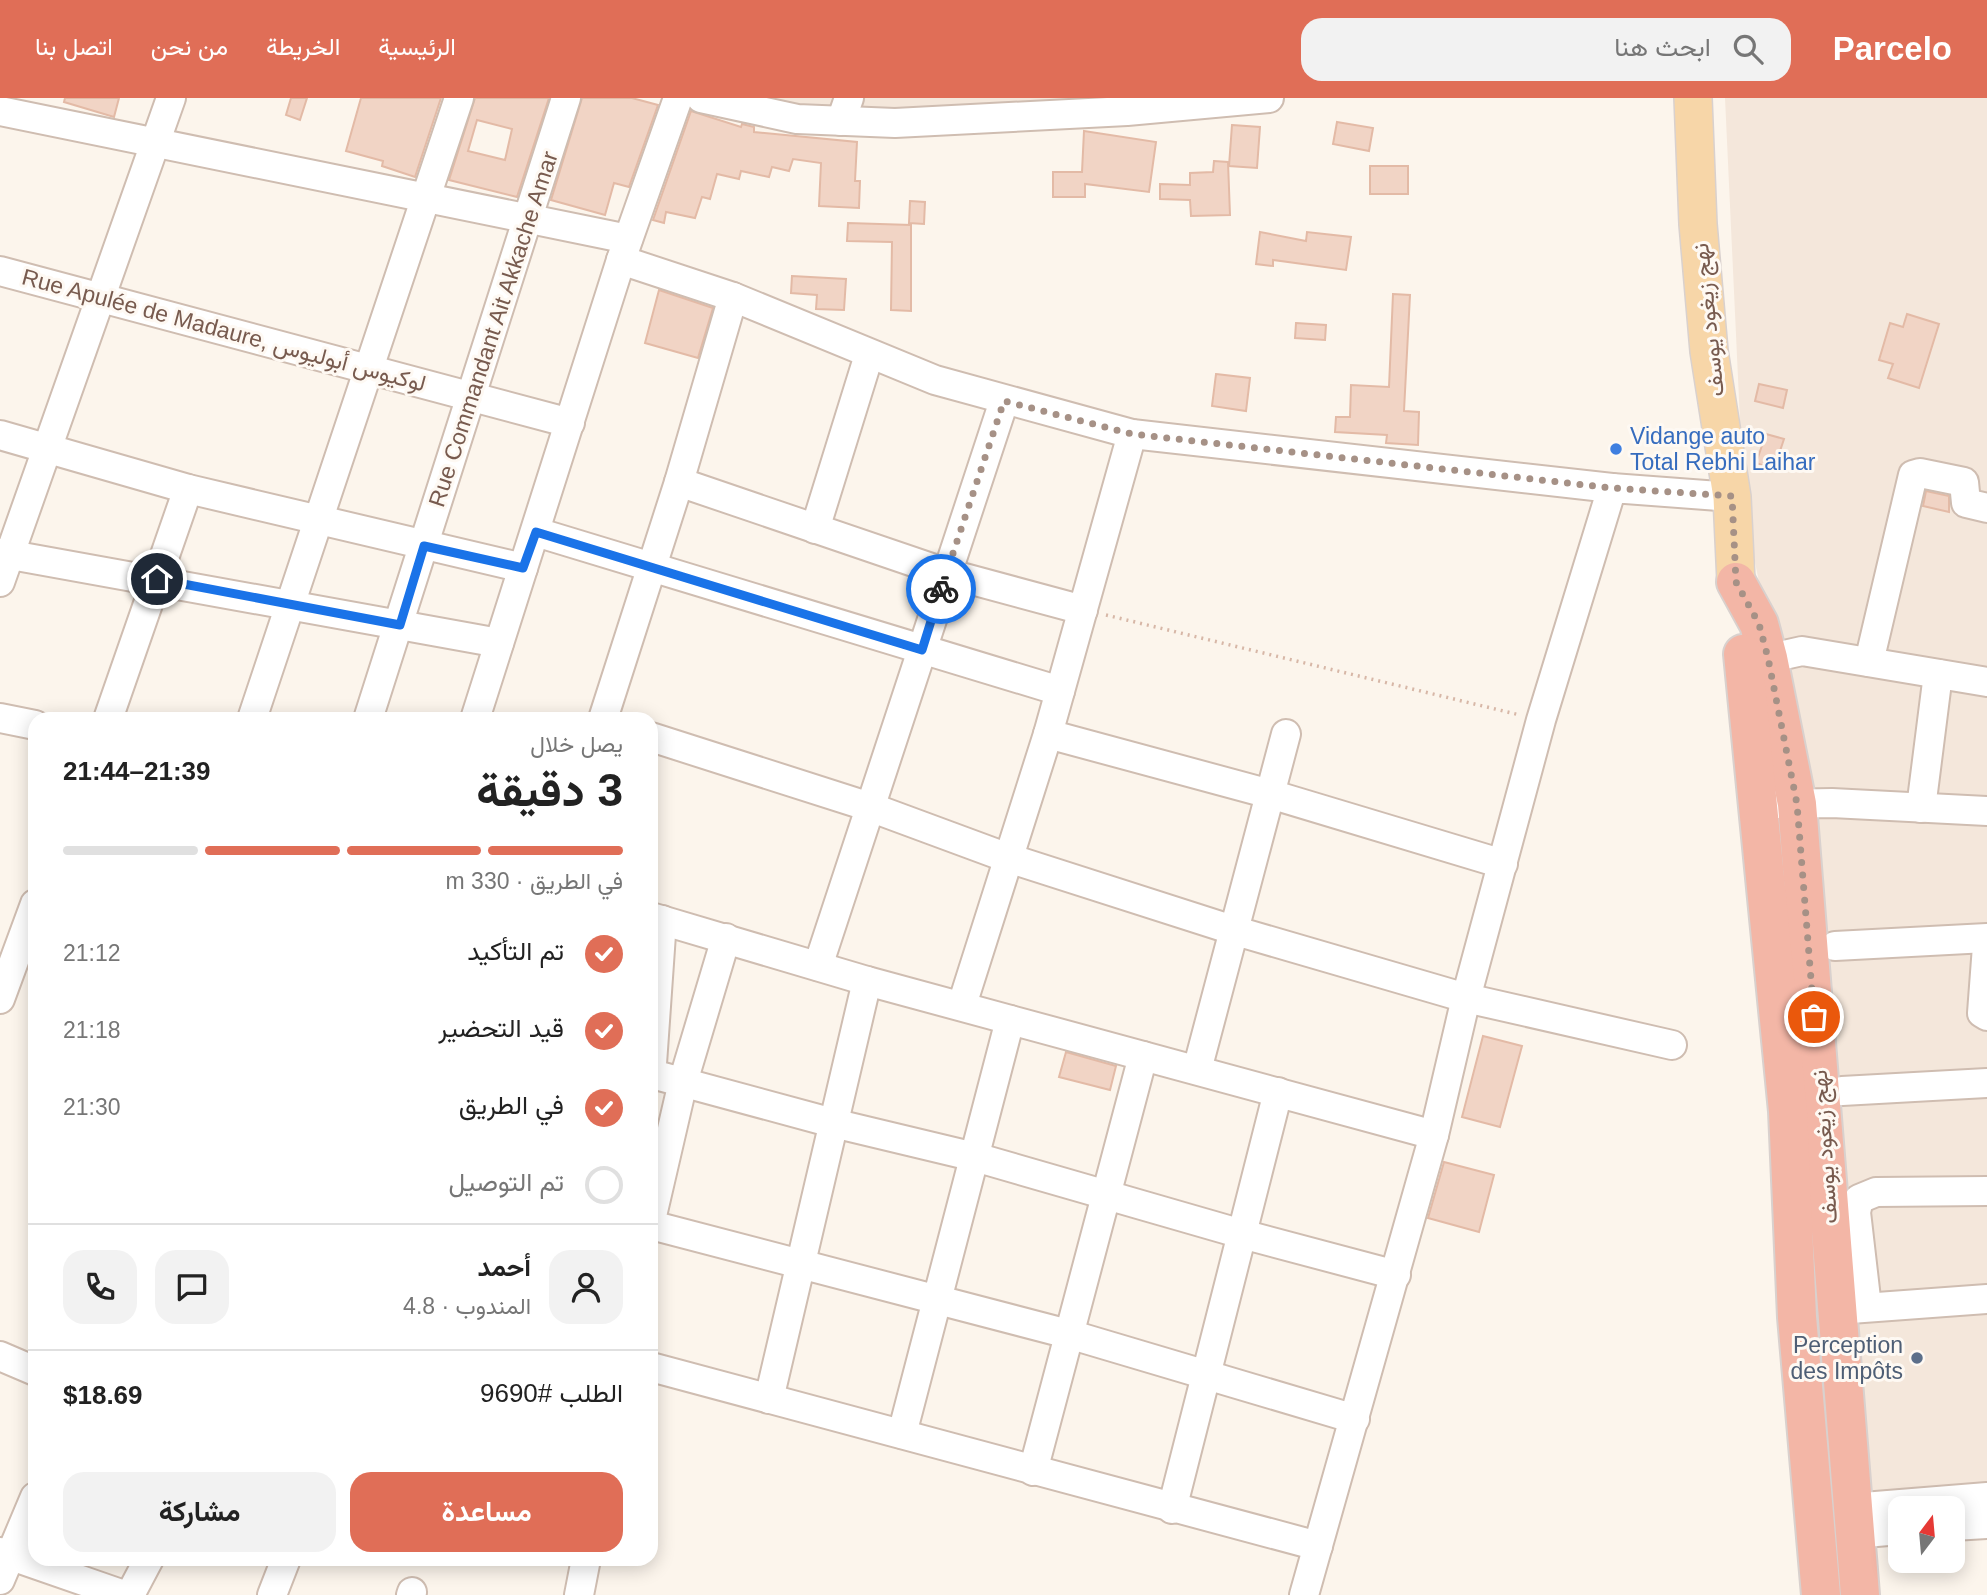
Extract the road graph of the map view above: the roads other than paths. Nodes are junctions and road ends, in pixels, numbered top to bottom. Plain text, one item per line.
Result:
1 (171, 98) edge
2 (459, 98) edge
3 (566, 98) edge
4 (678, 98) edge
5 (701, 98) edge
6 (1269, 98) edge
7 (1693, 98) edge
8 (1239, 99) edge
9 (1127, 104) edge
10 (845, 110) edge
11 (0, 111) edge
12 (156, 144) junction
13 (428, 196) junction
14 (528, 218) junction
15 (624, 249) junction
16 (0, 271) edge
17 (733, 297) junction
18 (103, 298) junction
19 (869, 355) junction
20 (368, 368) junction
21 (471, 394) junction
22 (1004, 401) junction
23 (570, 423) junction
24 (1132, 434) junction
25 (0, 435) edge
26 (45, 450) junction
27 (679, 482) junction
28 (1612, 488) junction
29 (188, 489) junction
30 (1732, 496) junction
31 (1987, 508) edge
32 (319, 520) junction
33 (815, 528) junction
34 (536, 532) junction
35 (424, 546) junction
36 (5, 554) edge
37 (653, 566) junction
38 (523, 568) junction
39 (946, 573) junction
40 (157, 579) junction
41 (0, 582) edge
42 (1736, 582) joint
43 (293, 604) junction
44 (1083, 610) junction
45 (400, 625) junction
46 (499, 643) junction
47 (922, 650) junction
48 (1756, 661) junction
49 (1869, 662) junction
50 (1938, 674) junction
51 (1987, 682) edge
52 (1060, 691) junction
53 (110, 712) edge
54 (254, 712) edge
55 (370, 712) edge
56 (477, 712) edge
57 (606, 712) edge
58 (0, 718) edge
59 (28, 724) edge
60 (1048, 734) junction
61 (1286, 734) dead end
62 (658, 739) edge
63 (1269, 794) junction
64 (1757, 804) junction
65 (1797, 804) junction
66 (870, 807) junction
67 (1921, 808) junction
68 (1987, 811) edge
69 (1008, 858) junction
70 (1503, 864) junction
71 (28, 916) edge
72 (658, 919) edge
73 (1236, 931) junction
74 (726, 938) junction
75 (1987, 938) edge
76 (1835, 946) dead end
77 (1987, 946) edge
78 (7, 951) edge
79 (818, 966) junction
80 (867, 981) junction
81 (1466, 998) junction
82 (0, 999) edge
83 (962, 1005) junction
84 (1987, 1016) edge
85 (1010, 1020) junction
86 (1672, 1045) dead end
87 (1143, 1056) junction
88 (1197, 1070) junction
89 (658, 1077) edge
90 (682, 1082) junction
91 (1987, 1083) edge
92 (1842, 1091) dead end
93 (1278, 1092) junction
94 (833, 1123) junction
95 (1434, 1135) junction
96 (658, 1147) edge
97 (975, 1157) junction
98 (1987, 1191) edge
99 (1107, 1194) junction
100 (658, 1225) edge
101 (1242, 1234) junction
102 (801, 1265) junction
103 (1396, 1275) junction
104 (939, 1298) junction
105 (1987, 1299) edge
106 (1852, 1308) junction
107 (1072, 1335) junction
108 (0, 1356) edge
109 (28, 1368) edge
110 (658, 1369) edge
111 (1207, 1372) junction
112 (769, 1399) junction
113 (1356, 1419) junction
114 (902, 1434) junction
115 (1033, 1471) junction
116 (1987, 1497) edge
117 (1172, 1509) junction
118 (28, 1511) edge
119 (1852, 1521) junction
120 (1987, 1524) edge
121 (1965, 1525) edge
122 (1888, 1528) edge
123 (1318, 1546) junction
124 (3, 1562) edge
125 (145, 1566) edge
126 (283, 1566) edge
127 (585, 1566) edge
128 (124, 1595) edge
129 (130, 1595) edge
130 (272, 1595) edge
131 (579, 1595) edge
132 (1304, 1595) edge
133 (1821, 1595) edge
134 (1860, 1595) edge

1 - 12 street
2 - 13 street
3 - 14 street, Rue Commandant Ait Akkache Amar
4 - 15 street
5 - 10 street
6 - 8 street
7 - 30 main road, نهج زيغود يوسف
8 - 9 street
9 - 10 street
11 - 12 street
12 - 13 street
12 - 18 street
13 - 14 street
13 - 20 street
14 - 15 street
14 - 21 street, Rue Commandant Ait Akkache Amar
15 - 17 street
15 - 23 street
16 - 18 street, Rue Apulée de Madaure, لوكيوس أبوليوس
17 - 19 street
17 - 27 street
18 - 20 street, Rue Apulée de Madaure, لوكيوس أبوليوس
18 - 26 street
19 - 22 street
19 - 33 street
20 - 21 street, Rue Apulée de Madaure, لوكيوس أبوليوس
20 - 32 street
21 - 23 street, Rue Apulée de Madaure, لوكيوس أبوليوس
21 - 35 street, Rue Commandant Ait Akkache Amar
22 - 24 street
22 - 39 street
23 - 34 street
24 - 28 street
24 - 44 street
25 - 26 street
26 - 29 street
26 - 36 street
27 - 33 street
27 - 37 street
28 - 30 street
28 - 70 street
29 - 32 street
29 - 40 street
30 - 42 main road, نهج زيغود يوسف
31 - 49 street
32 - 35 street
32 - 43 street
33 - 39 street
34 - 37 street
34 - 38 street
35 - 38 street
35 - 45 street, Rue Commandant Ait Akkache Amar
36 - 40 street
36 - 41 street
37 - 47 street
37 - 57 street
38 - 46 street
39 - 44 street
39 - 47 street
40 - 43 street
40 - 53 street
42 - 48 highway, نهج زيغود يوسف
43 - 45 street
43 - 54 street
44 - 52 street
45 - 46 street
45 - 55 street, Rue Commandant Ait Akkache Amar
46 - 56 street
47 - 52 street
47 - 66 street
48 - 49 street
48 - 64 highway, نهج زيغود يوسف
48 - 65 highway, نهج زيغود يوسف
49 - 50 street
50 - 51 street
50 - 67 street
52 - 60 street
58 - 59 street
60 - 63 street
60 - 69 street
61 - 63 street
62 - 66 street
63 - 70 street
63 - 73 street
64 - 65 street
64 - 133 highway, نهج زيغود يوسف
65 - 67 street
65 - 106 highway, نهج زيغود يوسف
66 - 69 street
66 - 79 street
67 - 68 street
69 - 73 street
69 - 83 street
70 - 81 street
71 - 78 street
72 - 74 street
73 - 81 street
73 - 88 street
74 - 79 street
74 - 90 street
75 - 76 street
77 - 84 street
78 - 82 street
79 - 80 street
80 - 83 street
80 - 94 street
81 - 86 street
81 - 95 street
83 - 85 street
85 - 87 street
85 - 97 street
87 - 88 street
87 - 99 street
88 - 93 street
89 - 90 street
90 - 94 street
90 - 96 street
91 - 92 street
93 - 95 street
93 - 101 street
94 - 97 street
94 - 102 street
95 - 103 street
97 - 99 street
97 - 104 street
98 - 106 street
99 - 101 street
99 - 107 street
100 - 102 street
101 - 103 street
101 - 111 street
102 - 104 street
102 - 112 street
103 - 113 street
104 - 107 street
104 - 114 street
105 - 106 street
106 - 119 highway, نهج زيغود يوسف
107 - 111 street
107 - 115 street
108 - 109 street
110 - 112 street
111 - 113 street
111 - 117 street
112 - 114 street
113 - 123 street
114 - 115 street
115 - 117 street
116 - 119 street
117 - 123 street
118 - 124 street
119 - 122 street
119 - 134 highway, نهج زيغود يوسف
120 - 121 street
123 - 132 street
124 - 128 street
125 - 129 street
126 - 130 street
127 - 131 street

